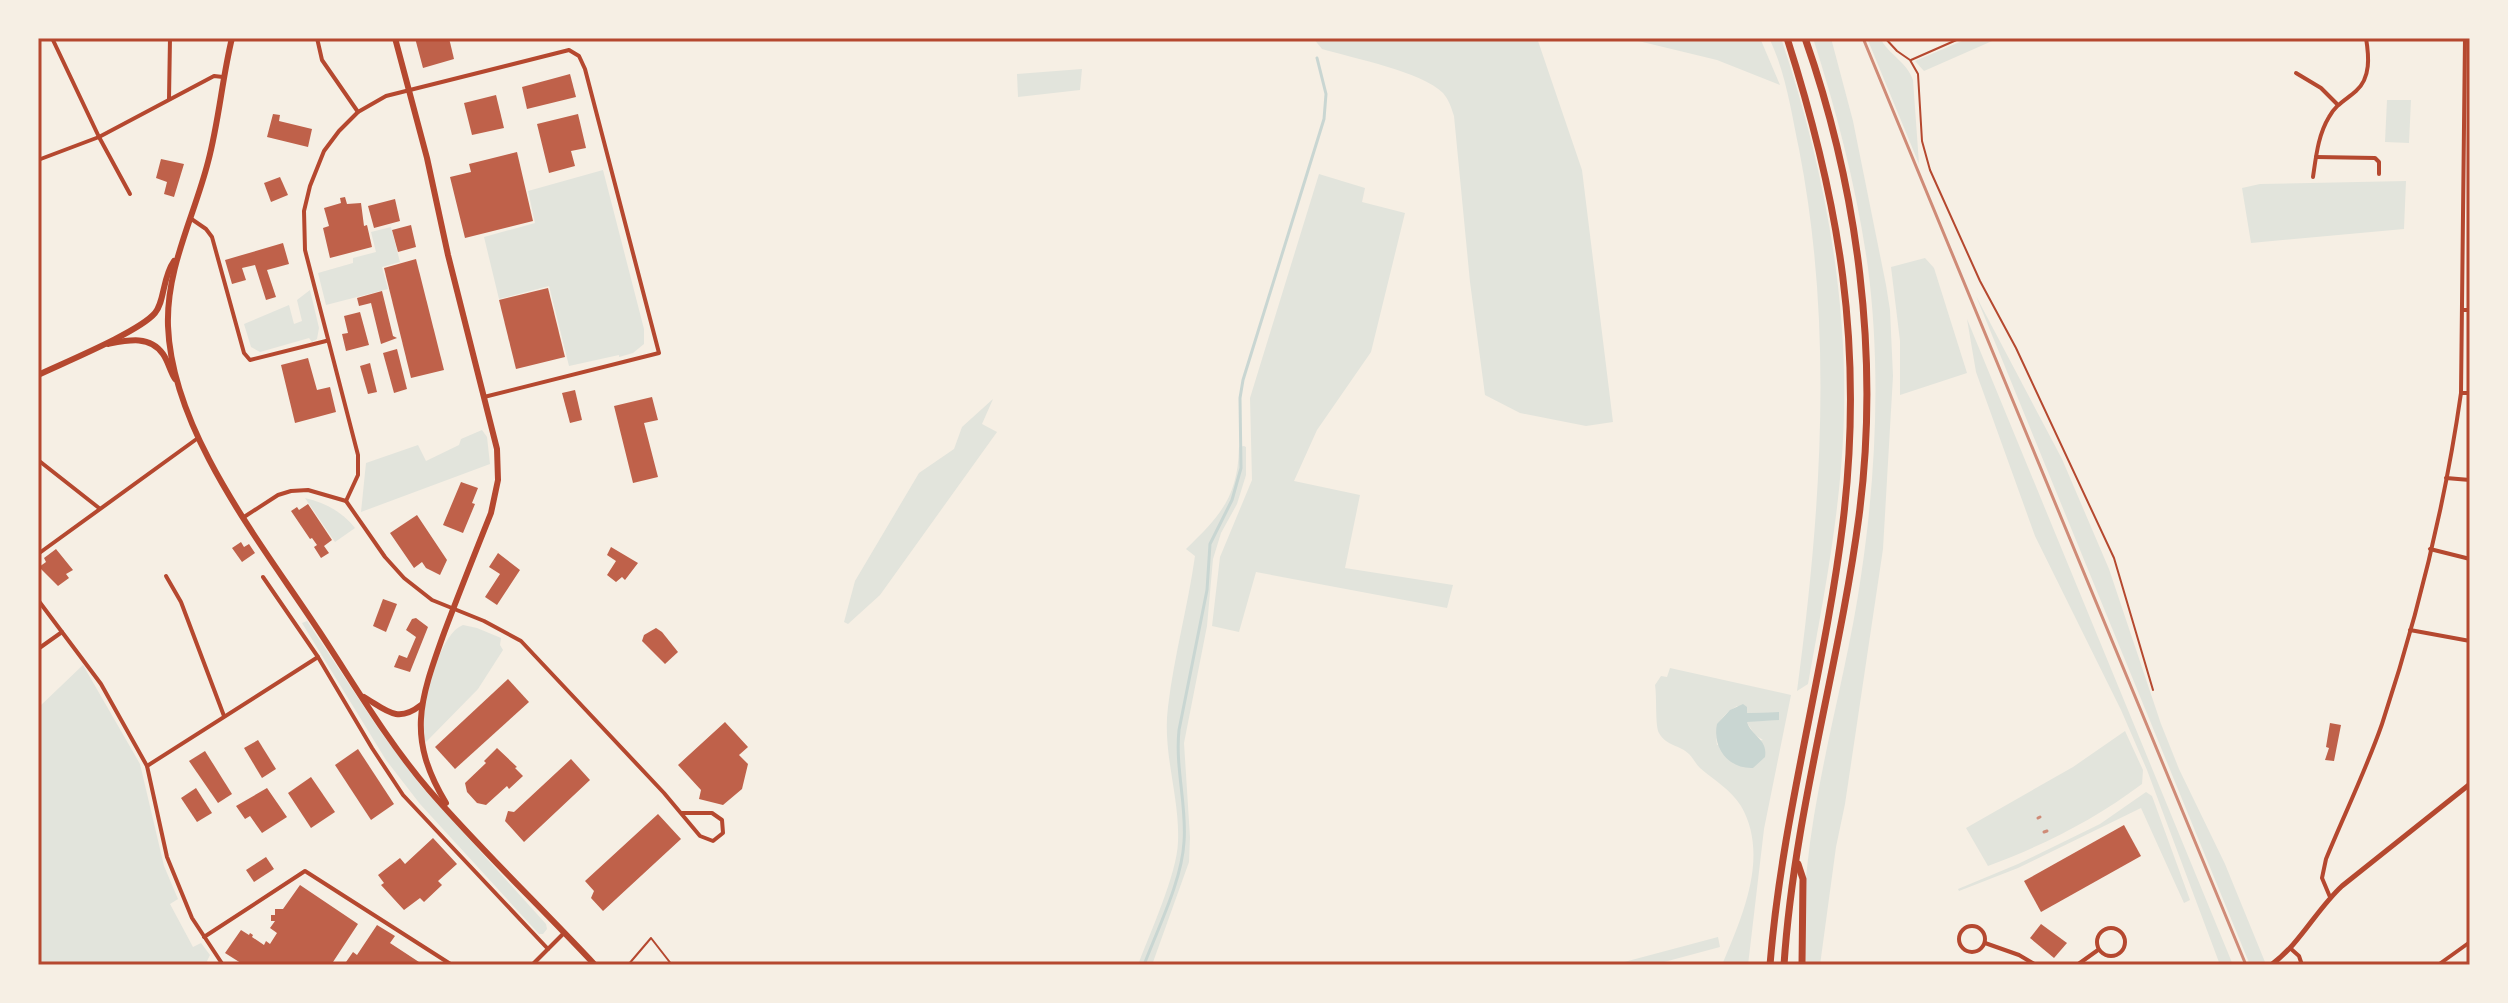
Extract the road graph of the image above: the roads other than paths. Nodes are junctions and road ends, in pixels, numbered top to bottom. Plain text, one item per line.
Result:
1 (52, 38) edge
2 (170, 38) edge
3 (232, 38) edge
4 (317, 38) edge
5 (395, 38) edge
6 (1787, 38) edge
7 (1805, 38) edge
8 (2366, 38) edge
9 (2465, 38) edge
10 (2296, 73) dead end
11 (223, 77) junction
12 (408, 89) junction
13 (169, 99) junction
14 (2337, 104) junction
15 (358, 112) junction
16 (99, 137) junction
17 (2467, 153) edge
18 (2316, 157) junction
19 (38, 160) edge
20 (2379, 174) dead end
21 (2313, 177) dead end
22 (130, 194) dead end
23 (190, 218) junction
24 (2463, 231) junction
25 (2470, 231) edge
26 (176, 258) junction
27 (2462, 310) junction
28 (2470, 310) edge
29 (326, 341) junction
30 (100, 345) junction
31 (38, 375) edge
32 (177, 382) junction
33 (2461, 393) junction
34 (2470, 393) edge
35 (484, 397) junction
36 (198, 438) junction
37 (38, 460) edge
38 (2446, 478) junction
39 (2470, 480) edge
40 (346, 501) junction
41 (99, 508) junction
42 (244, 517) junction
43 (2430, 549) junction
44 (38, 554) edge
45 (2470, 559) edge
46 (166, 576) dead end
47 (263, 577) dead end
48 (38, 600) edge
49 (453, 609) junction
50 (2410, 630) junction
51 (63, 631) junction
52 (2470, 641) edge
53 (38, 649) edge
54 (318, 657) junction
55 (361, 695) junction
56 (421, 704) junction
57 (224, 716) junction
58 (147, 766) junction
59 (2470, 784) edge
60 (681, 813) junction
61 (454, 816) junction
62 (1796, 859) junction
63 (2330, 897) junction
64 (565, 932) junction
65 (204, 937) junction
66 (2470, 942) edge
67 (1985, 943) junction
68 (2290, 948) junction
69 (548, 949) junction
70 (2098, 949) junction
71 (223, 965) edge
72 (452, 965) edge
73 (532, 965) edge
74 (595, 965) edge
75 (1770, 965) edge
76 (1784, 965) edge
77 (1802, 965) edge
78 (2036, 965) edge
79 (2077, 965) edge
80 (2271, 965) edge
81 (2302, 965) edge
82 (2438, 965) edge

1 - 16 street
2 - 13 street
3 - 11 main road
4 - 15 street
5 - 12 main road
6 - 75 highway
7 - 62 highway
8 - 14 street
9 - 17 street
10 - 14 street
11 - 13 street
11 - 23 main road
12 - 15 street
12 - 35 main road
12 - 35 street
13 - 16 street
14 - 18 street
15 - 29 street
16 - 19 street
16 - 22 street
17 - 24 street
18 - 20 street
18 - 21 street
23 - 26 main road
23 - 29 street
24 - 25 street
24 - 27 street
26 - 30 main road
26 - 32 main road
27 - 28 street
27 - 33 street
29 - 40 street
30 - 31 main road
30 - 32 main road
32 - 36 main road
33 - 34 street
33 - 38 street
35 - 49 main road
36 - 41 street
36 - 42 main road
37 - 41 street
38 - 39 street
38 - 43 street
40 - 42 street
40 - 49 street
41 - 44 street
42 - 55 main road
43 - 45 street
43 - 50 street
46 - 57 street
47 - 54 street
48 - 51 street
49 - 56 main road
49 - 60 street
50 - 52 street
50 - 63 street
51 - 53 street
51 - 58 street
54 - 57 street
54 - 69 street
55 - 56 main road
55 - 61 main road
56 - 61 main road
57 - 58 street
58 - 65 street
59 - 63 street
60 - 60 street
61 - 64 main road
62 - 76 highway
62 - 77 highway
63 - 68 street
64 - 69 street
64 - 74 main road
65 - 71 street
65 - 72 street
66 - 82 street
67 - 67 street
67 - 78 street
68 - 80 street
68 - 81 street
69 - 73 street
70 - 70 street
70 - 79 street

